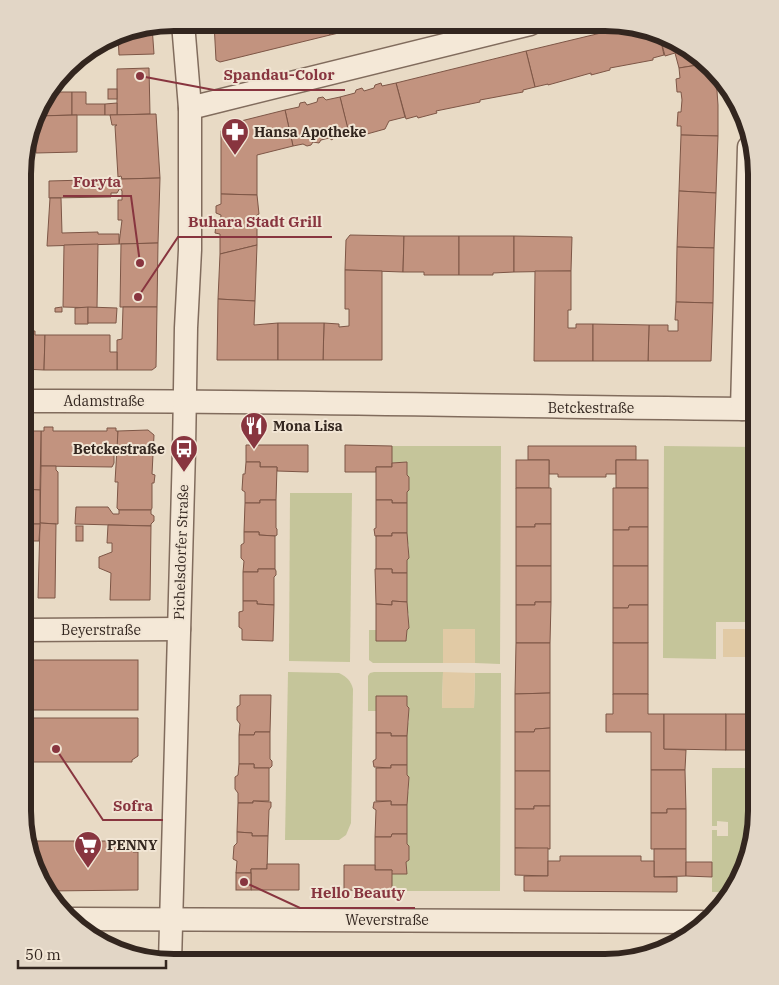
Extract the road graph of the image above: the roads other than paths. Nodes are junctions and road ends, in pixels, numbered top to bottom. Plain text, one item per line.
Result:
1 (184, 31) edge
2 (502, 31) edge
3 (190, 108) junction
4 (31, 401) edge
5 (185, 401) junction
6 (748, 409) edge
7 (179, 629) junction
8 (31, 630) edge
9 (171, 918) junction
10 (81, 919) edge
11 (694, 922) edge
12 (170, 953) edge

1 - 3 street, Pichelsdorfer Straße
2 - 3 street
3 - 5 street, Pichelsdorfer Straße
4 - 5 street, Adamstraße
5 - 6 street, Betckestraße
5 - 7 street, Pichelsdorfer Straße
7 - 8 street, Beyerstraße
7 - 9 street, Pichelsdorfer Straße
9 - 10 street, Weverstraße
9 - 11 street, Weverstraße
9 - 12 street, Pichelsdorfer Straße

